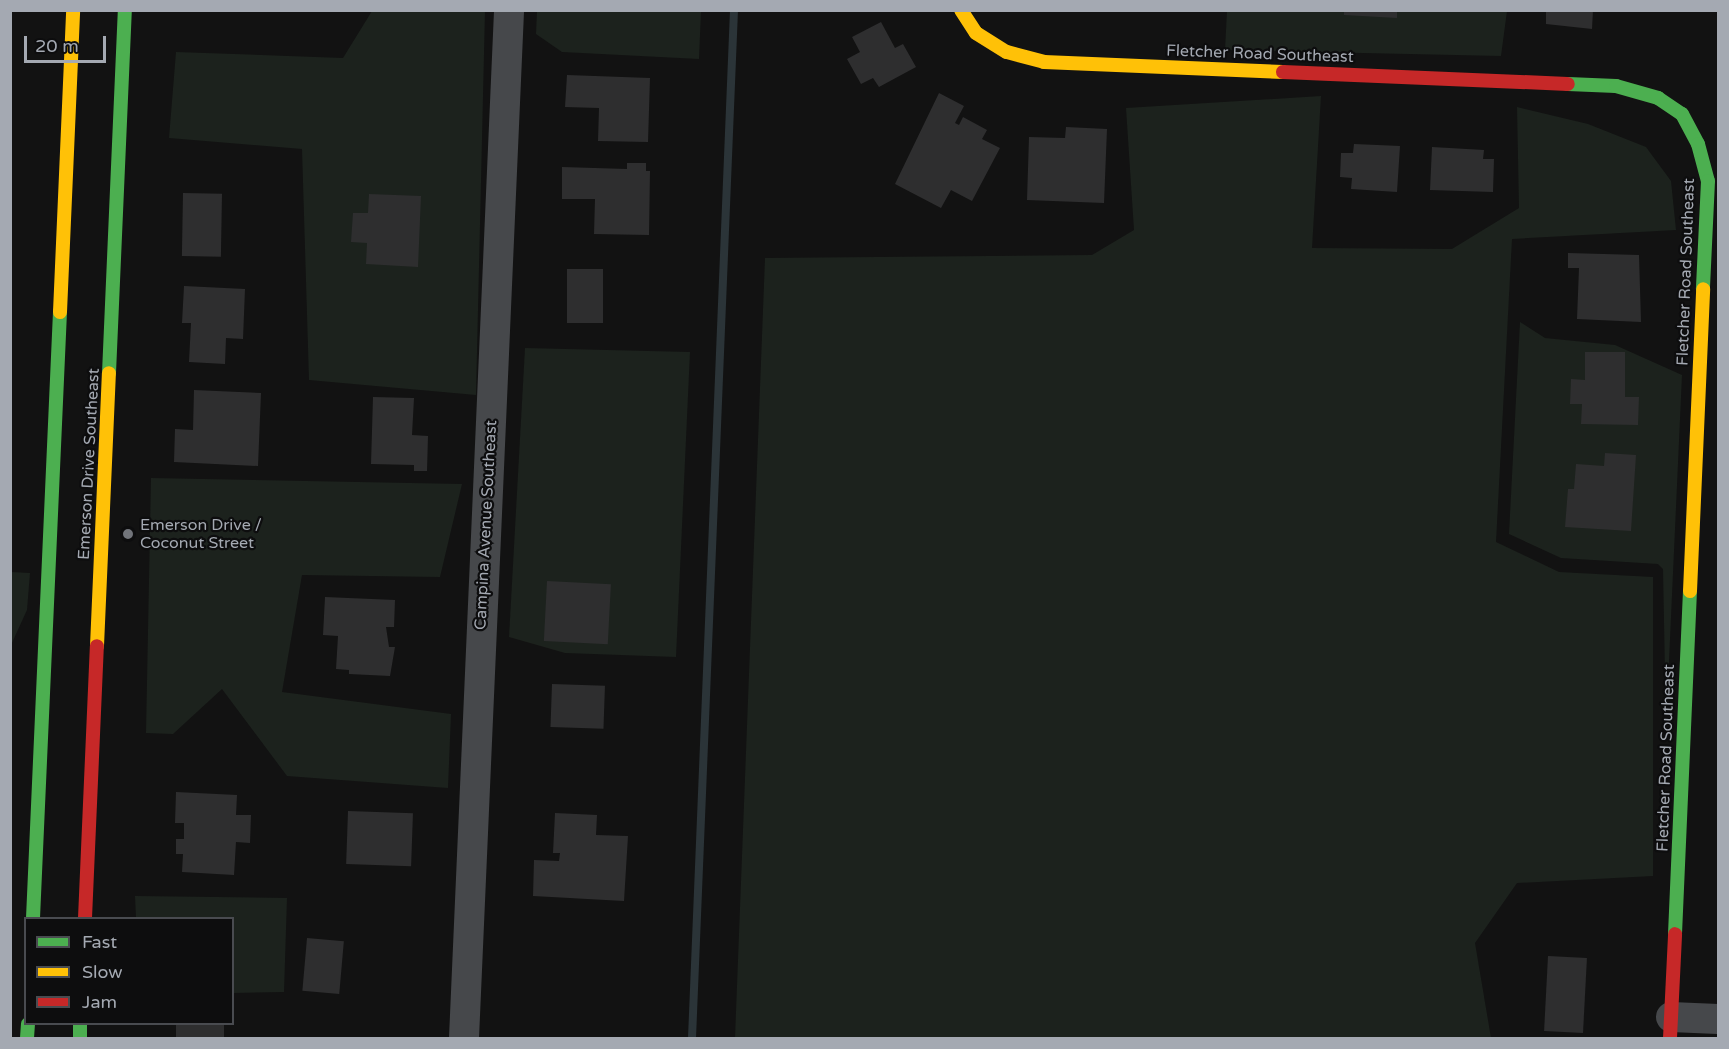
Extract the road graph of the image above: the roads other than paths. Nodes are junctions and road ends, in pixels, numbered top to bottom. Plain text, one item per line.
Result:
1 (73, 10) edge
2 (125, 10) edge
3 (509, 10) edge
4 (961, 10) edge
5 (33, 917) edge
6 (85, 917) edge
7 (1719, 1019) edge
8 (1671, 1028) edge
9 (464, 1038) edge

1 - 5 street
2 - 6 street, Emerson Drive Southeast
3 - 9 street, Campina Avenue Southeast
4 - 8 street, Fletcher Road Southeast
7 - 8 street

